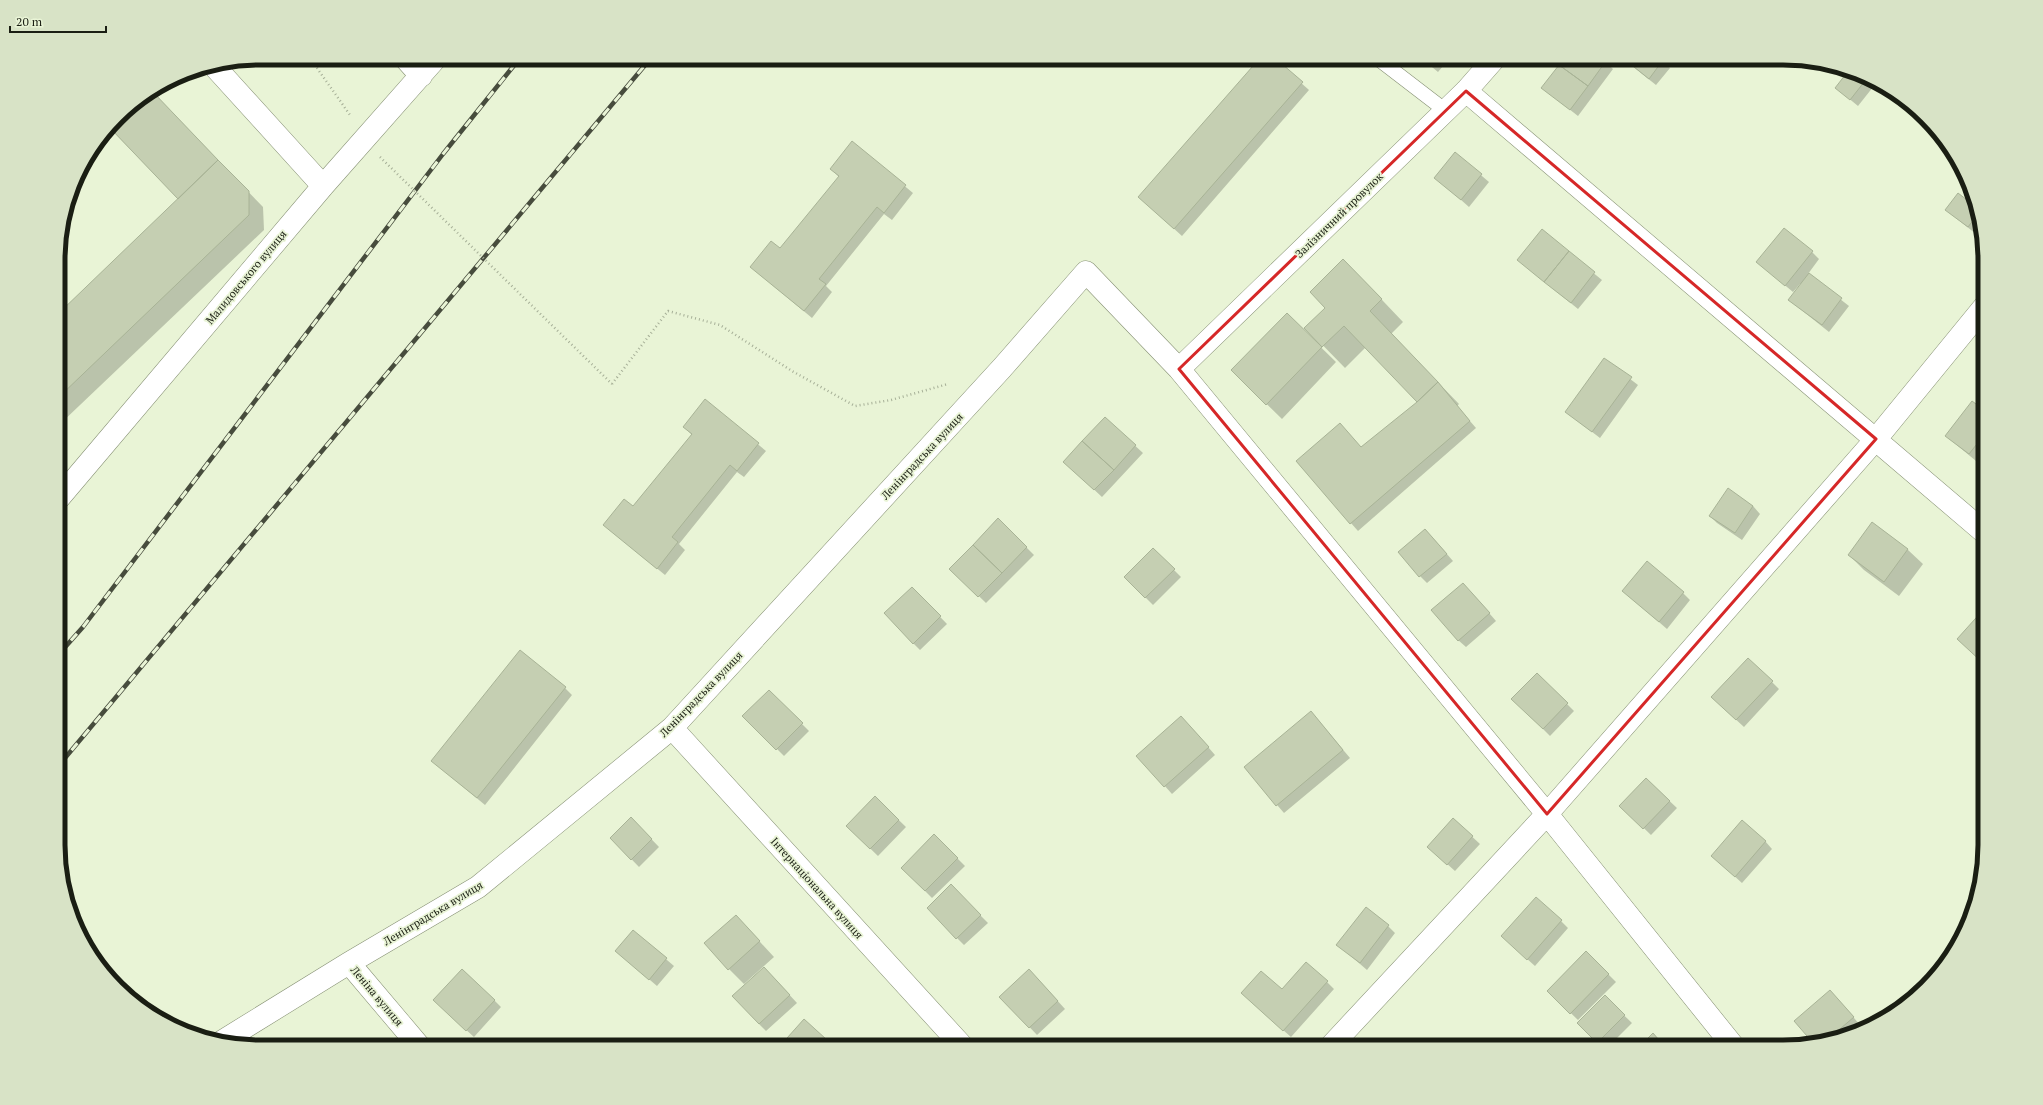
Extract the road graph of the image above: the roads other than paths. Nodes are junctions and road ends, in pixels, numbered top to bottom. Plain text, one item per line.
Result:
1 (411, 65) edge
2 (430, 65) edge
3 (1386, 65) edge
4 (1489, 65) edge
5 (217, 70) edge
6 (421, 76) junction
7 (1466, 91) junction
8 (1446, 111) junction
9 (323, 186) junction
10 (1978, 314) edge
11 (1179, 369) junction
12 (1876, 439) junction
13 (65, 491) edge
14 (1978, 527) edge
15 (672, 728) junction
16 (1547, 814) junction
17 (349, 963) junction
18 (230, 1037) edge
19 (414, 1040) edge
20 (957, 1040) edge
21 (1337, 1040) edge
22 (1728, 1040) edge

1 - 6 street
2 - 6 street, Малидовського вулиця
3 - 8 lane
4 - 7 street, Залізничний провулок
5 - 9 street
6 - 9 street, Малидовського вулиця
7 - 8 street, Залізничний провулок
7 - 12 street
8 - 11 street, Залізничний провулок
9 - 13 street, Малидовського вулиця
10 - 12 street
11 - 15 street, Ленінградська вулиця
11 - 16 street
12 - 14 street
12 - 16 street
15 - 17 street, Ленінградська вулиця
15 - 20 street, Інтернаціональна вулиця
16 - 21 street
16 - 22 street
17 - 18 street, Ленінградська вулиця
17 - 19 street, Леніна вулиця

